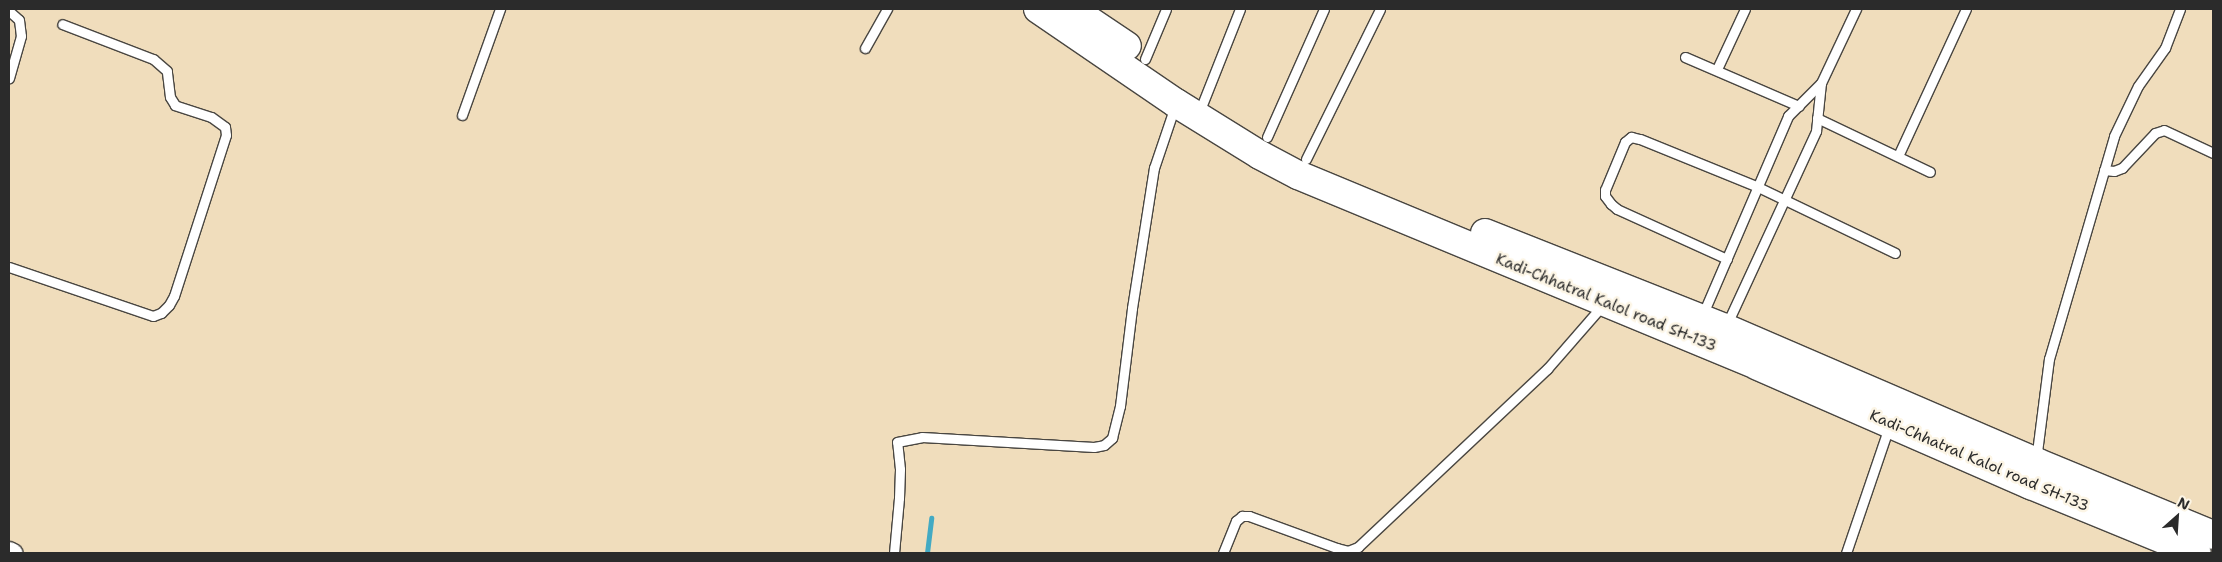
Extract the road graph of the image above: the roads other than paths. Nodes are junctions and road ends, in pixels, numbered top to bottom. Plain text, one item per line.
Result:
1 (500, 9) edge
2 (887, 9) edge
3 (1038, 9) edge
4 (1072, 9) edge
5 (1166, 9) edge
6 (1240, 9) edge
7 (1324, 9) edge
8 (1380, 9) edge
9 (1745, 9) edge
10 (1856, 9) edge
11 (1966, 9) edge
12 (2180, 9) edge
13 (9, 11) edge
14 (62, 24) dead end
15 (865, 48) dead end
16 (1685, 56) dead end
17 (1145, 59) junction
18 (1717, 69) junction
19 (9, 78) edge
20 (1821, 83) junction
21 (1798, 106) junction
22 (1193, 107) junction
23 (462, 115) dead end
24 (1817, 118) junction
25 (1266, 137) junction
26 (2213, 153) edge
27 (1898, 156) junction
28 (1306, 159) junction
29 (2104, 170) junction
30 (1930, 172) dead end
31 (1758, 187) junction
32 (1784, 201) junction
33 (1895, 253) dead end
34 (1727, 259) junction
35 (9, 267) edge
36 (1604, 304) junction
37 (1713, 323) junction
38 (1890, 422) junction
39 (2036, 462) junction
40 (2213, 535) edge
41 (9, 551) edge
42 (13, 553) edge
43 (894, 553) edge
44 (1222, 553) edge
45 (1846, 553) edge
46 (2197, 553) edge

1 - 23 lane
2 - 15 lane
3 - 22 main road, Kadi-Chhatral Kalol road SH-133
4 - 17 main road, Kadi-Chhatral Kalol road SH-133
5 - 17 lane
6 - 22 lane
7 - 25 lane
8 - 28 lane
9 - 18 lane
10 - 20 lane
11 - 27 lane
12 - 29 lane
13 - 19 lane
14 - 35 lane
16 - 18 lane
17 - 22 main road, Kadi-Chhatral Kalol road SH-133
18 - 21 lane
20 - 21 lane
20 - 24 lane
21 - 31 lane
22 - 25 main road, Kadi-Chhatral Kalol road SH-133
22 - 36 main road, Kadi-Chhatral Kalol road SH-133
22 - 43 lane
24 - 27 lane
24 - 32 lane
25 - 28 main road, Kadi-Chhatral Kalol road SH-133
26 - 29 lane
27 - 30 lane
28 - 37 main road, Kadi-Chhatral Kalol road SH-133
29 - 39 lane
31 - 32 lane
31 - 34 lane
31 - 34 lane
32 - 33 lane
32 - 37 lane
34 - 37 lane
36 - 38 main road, Kadi-Chhatral Kalol road SH-133
36 - 44 lane
37 - 39 main road, Kadi-Chhatral Kalol road SH-133
38 - 45 lane
38 - 46 main road, Kadi-Chhatral Kalol road SH-133
39 - 40 main road, Kadi-Chhatral Kalol road SH-133
41 - 42 street

